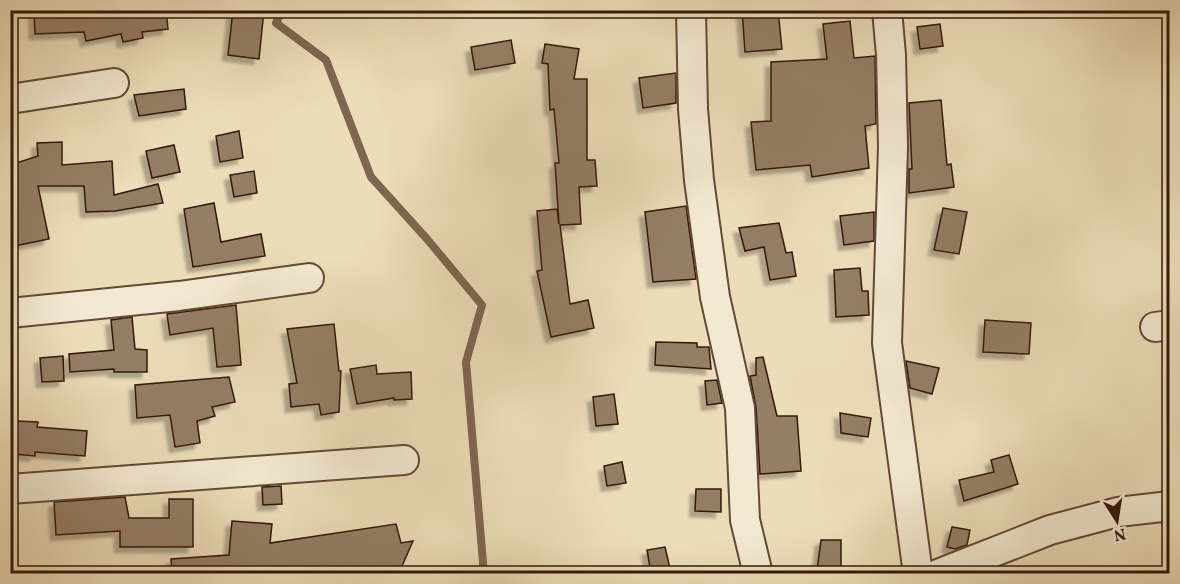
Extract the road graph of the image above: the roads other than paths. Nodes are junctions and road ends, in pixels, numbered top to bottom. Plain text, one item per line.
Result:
1 (691, 10) edge
2 (887, 10) edge
3 (114, 83) dead end
4 (10, 99) edge
5 (309, 278) dead end
6 (10, 313) edge
7 (404, 460) dead end
8 (10, 489) edge
9 (1170, 506) edge
10 (758, 573) edge
11 (918, 573) edge
12 (938, 573) edge

1 - 10 street
2 - 11 street
3 - 4 street
5 - 6 street
7 - 8 street
9 - 12 street

